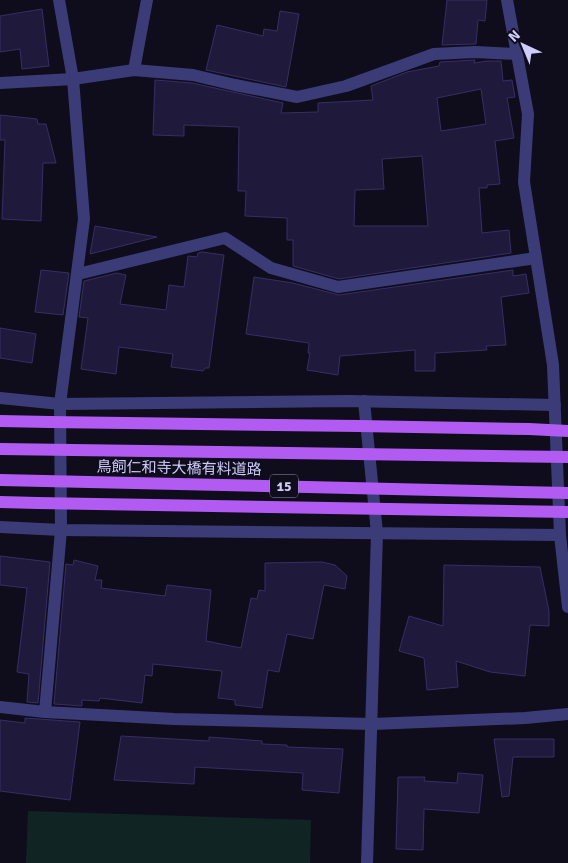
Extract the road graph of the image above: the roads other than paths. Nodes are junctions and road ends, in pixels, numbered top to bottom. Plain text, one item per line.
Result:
1 (59, 0) edge
2 (147, 0) edge
3 (507, 0) edge
4 (517, 54) junction
5 (134, 70) junction
6 (73, 79) junction
7 (0, 83) edge
8 (536, 258) junction
9 (78, 274) junction
10 (0, 398) edge
11 (364, 401) junction
12 (60, 404) junction
13 (555, 405) junction
14 (0, 421) edge
15 (568, 431) edge
16 (0, 449) edge
17 (568, 457) edge
18 (0, 480) edge
19 (568, 493) edge
20 (0, 502) edge
21 (568, 512) edge
22 (0, 527) edge
23 (61, 530) junction
24 (377, 533) junction
25 (560, 535) junction
26 (568, 607) edge
27 (0, 707) edge
28 (45, 712) junction
29 (568, 714) edge
30 (372, 724) junction
31 (367, 863) edge

1 - 6 street
2 - 5 street
3 - 4 street
4 - 5 street
4 - 8 street
5 - 6 street
6 - 7 street
6 - 9 street
8 - 9 street
8 - 13 street
9 - 12 street
10 - 12 street
11 - 12 street
11 - 13 street
11 - 24 street
12 - 23 street
13 - 25 street
14 - 15 main road, bridge
16 - 17 main road, 鳥飼仁和寺大橋有料道路 / 15, bridge
18 - 19 main road, 鳥飼仁和寺大橋有料道路 / 15, bridge
20 - 21 main road, bridge
22 - 23 street
23 - 24 street
23 - 28 street
24 - 25 street
24 - 30 street
25 - 26 street
27 - 28 street
28 - 30 street
29 - 30 street
30 - 31 street

